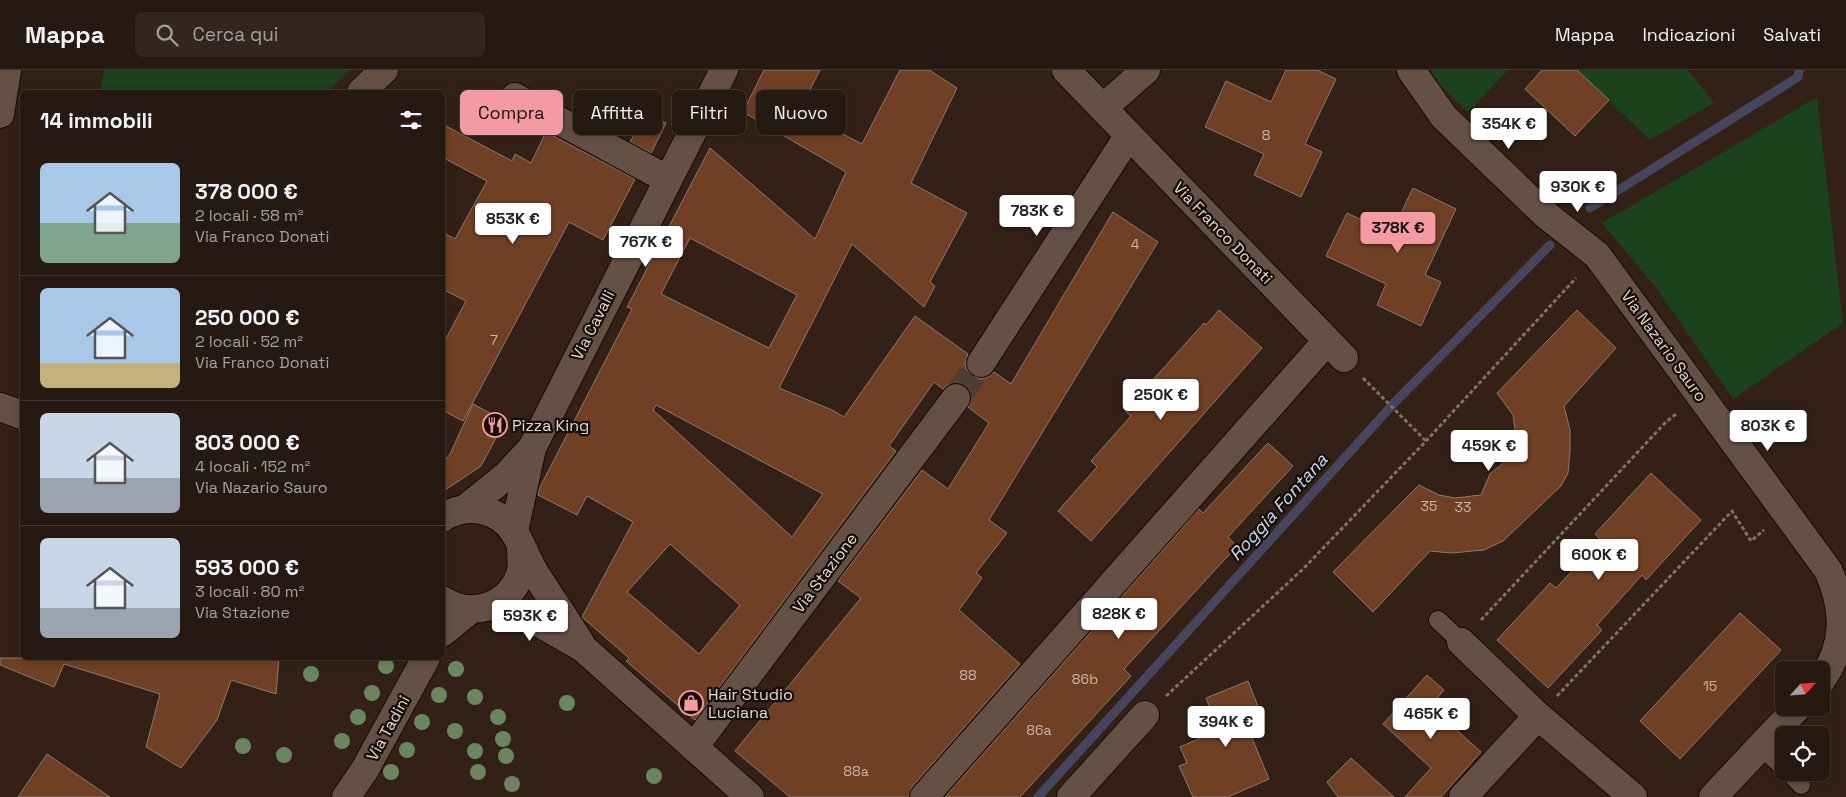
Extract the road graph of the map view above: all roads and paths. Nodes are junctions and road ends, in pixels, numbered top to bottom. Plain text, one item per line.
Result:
1 (7, 70) edge
2 (384, 70) edge
3 (724, 70) edge
4 (1066, 70) edge
5 (1146, 70) edge
6 (1411, 70) edge
7 (363, 90) edge
8 (1104, 108) junction
9 (0, 114) edge
10 (563, 123) edge
11 (1129, 135) junction
12 (667, 179) junction
13 (1591, 250) junction
14 (1335, 349) junction
15 (981, 363) tunnel mouth
16 (1701, 396) junction
17 (956, 398) tunnel mouth
18 (0, 408) edge
19 (20, 415) edge
20 (1426, 441) junction
21 (532, 448) junction
22 (1785, 512) junction
23 (449, 515) edge
24 (517, 539) junction
25 (445, 602) edge
26 (480, 608) junction
27 (1438, 620) dead end
28 (445, 631) edge
29 (1461, 642) junction
30 (583, 648) junction
31 (425, 660) edge
32 (1830, 668) edge
33 (1145, 715) joint
34 (1538, 716) junction
35 (1790, 716) edge
36 (1762, 746) junction
37 (694, 747) junction
38 (1775, 759) edge
39 (346, 797) edge
40 (750, 797) edge
41 (924, 797) edge
42 (1071, 797) edge
43 (1463, 797) edge
44 (1633, 797) edge
45 (1713, 797) edge

1 - 9 street
2 - 7 street
3 - 12 street, Via Cavalli
4 - 8 street, Via Franco Donati
5 - 8 street
6 - 13 street
8 - 11 street, Via Franco Donati
10 - 12 street
11 - 14 street, Via Franco Donati
11 - 15 street
12 - 21 street, Via Cavalli
13 - 16 street, Via Nazario Sauro
13 - 20 path
14 - 20 path
14 - 41 street
16 - 22 street, Via Nazario Sauro
16 - 29 path
17 - 37 street, Via Stazione
18 - 19 street
20 - 33 path
21 - 23 street, Via Cavalli
21 - 24 street, Via Cavalli
22 - 32 street, Via Nazario Sauro
22 - 34 path
23 - 24 street
24 - 26 street, Via Cavalli
24 - 30 street
25 - 26 street
26 - 28 street
26 - 30 street
27 - 29 lane
29 - 34 street
30 - 37 street
31 - 39 street, Via Tadini
33 - 42 street
34 - 43 street
34 - 44 street
35 - 36 street
36 - 38 lane
36 - 45 street
37 - 40 street

